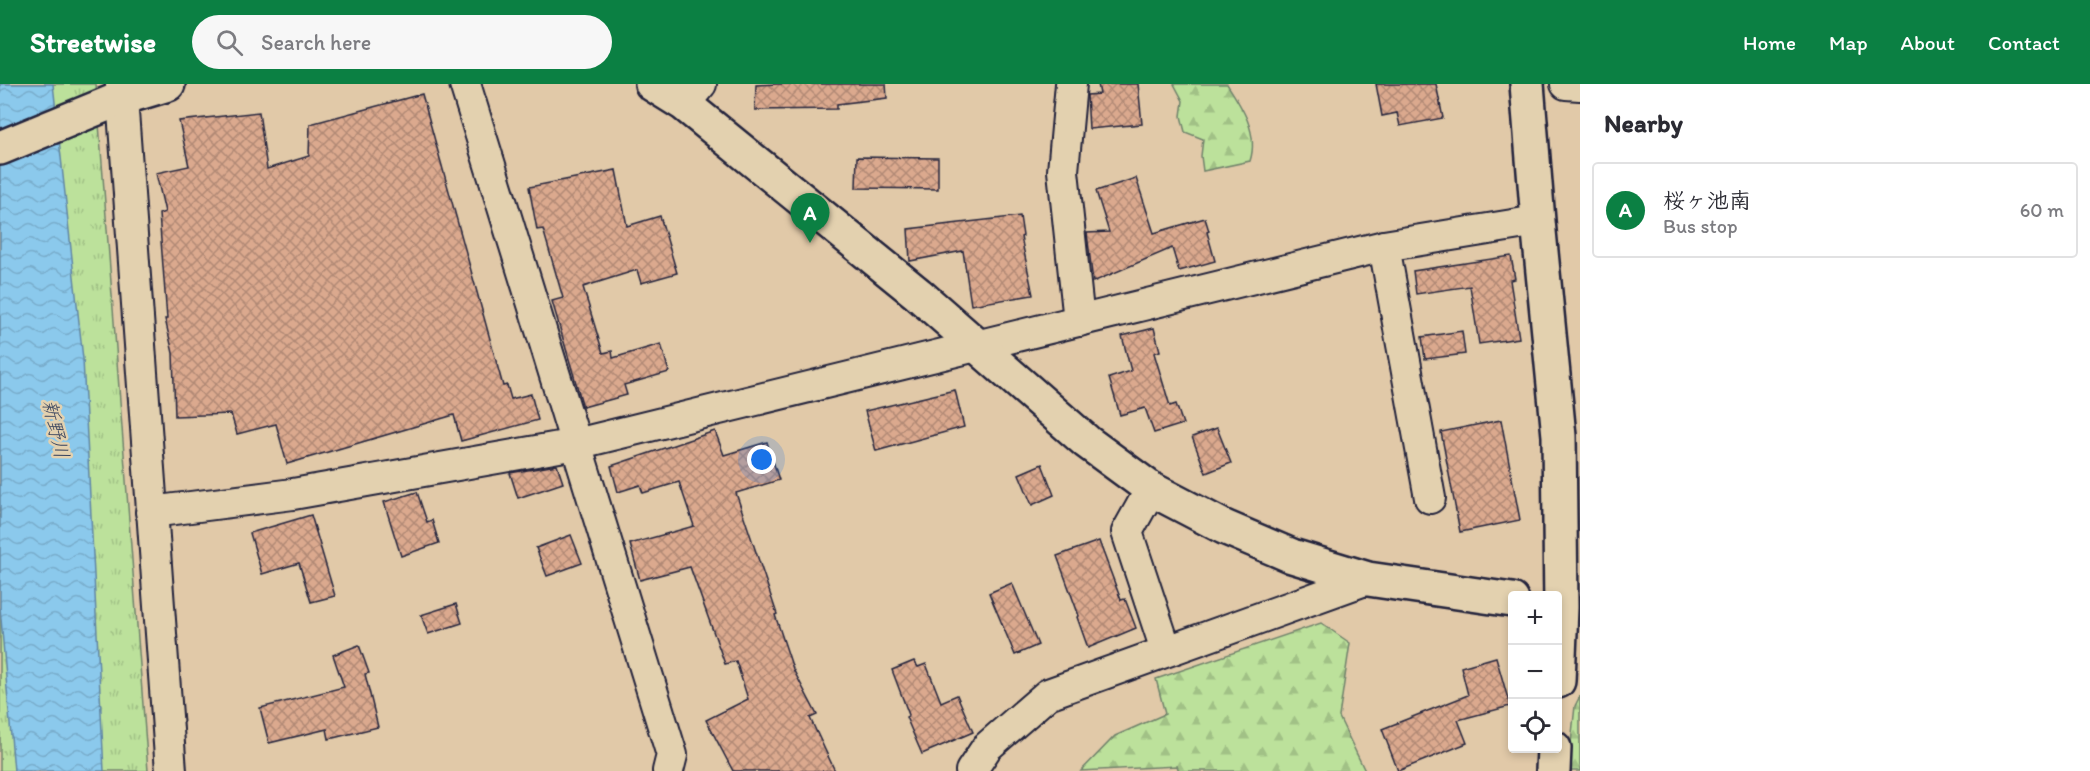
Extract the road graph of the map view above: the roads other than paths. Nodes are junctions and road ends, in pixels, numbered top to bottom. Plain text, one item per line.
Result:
1 (168, 84) edge
2 (465, 84) edge
3 (652, 84) edge
4 (1071, 84) edge
5 (1527, 84) edge
6 (1566, 84) edge
7 (1580, 85) edge
8 (692, 94) edge
9 (115, 96) edge
10 (0, 148) edge
11 (1538, 222) junction
12 (1384, 246) junction
13 (1079, 321) junction
14 (975, 346) junction
15 (576, 444) junction
16 (1151, 489) junction
17 (1430, 498) dead end
18 (151, 512) junction
19 (1368, 579) junction
20 (1508, 599) edge
21 (1566, 607) edge
22 (1561, 645) edge
23 (1166, 650) junction
24 (1554, 753) edge
25 (171, 771) edge
26 (668, 771) edge
27 (971, 771) edge
28 (1553, 771) edge

1 - 9 street
2 - 15 street
3 - 8 street
4 - 13 street
5 - 11 street
6 - 7 street
8 - 14 street
9 - 10 street
9 - 18 street
11 - 12 street
11 - 21 street
12 - 13 street
12 - 17 street
13 - 14 street
14 - 15 street
14 - 16 street
15 - 18 street
15 - 26 street
16 - 19 street
16 - 23 street
18 - 25 street
19 - 20 street
19 - 23 street
21 - 22 street
23 - 27 street
24 - 28 street

